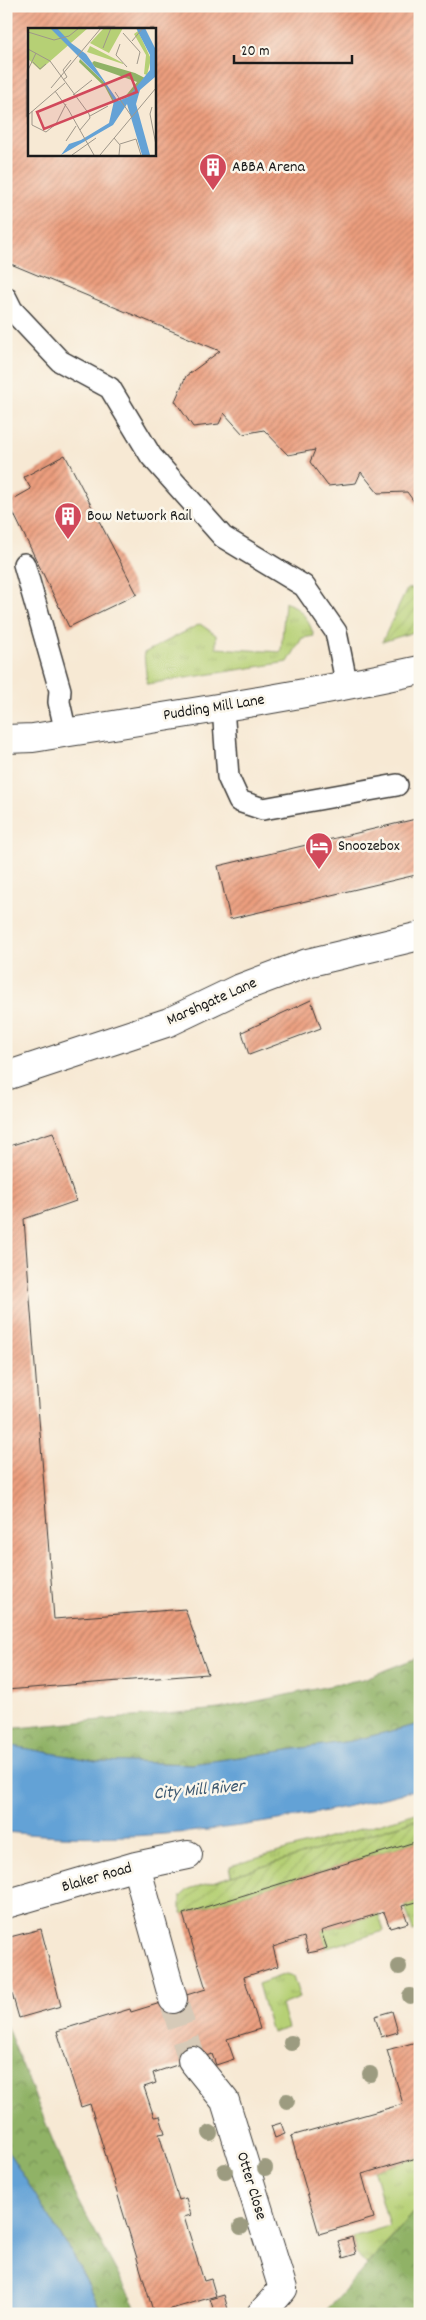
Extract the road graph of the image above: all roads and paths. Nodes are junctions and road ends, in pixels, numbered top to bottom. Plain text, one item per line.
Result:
1 (6, 298) edge
2 (24, 564) dead end
3 (420, 670) edge
4 (347, 686) junction
5 (223, 708) junction
6 (66, 732) junction
7 (6, 739) edge
8 (397, 785) dead end
9 (420, 936) edge
10 (6, 1076) edge
11 (188, 1855) dead end
12 (136, 1866) junction
13 (6, 1904) edge
14 (172, 1999) tunnel mouth
15 (192, 2060) tunnel mouth
16 (261, 2314) edge

1 - 4 lane
2 - 6 lane
3 - 4 street, Pudding Mill Lane
4 - 5 street, Pudding Mill Lane
5 - 6 street, Pudding Mill Lane
5 - 8 lane
6 - 7 street, Pudding Mill Lane
9 - 10 street, Marshgate Lane
11 - 12 street, Blaker Road
12 - 13 street, Blaker Road
12 - 14 street
15 - 16 street, Otter Close

